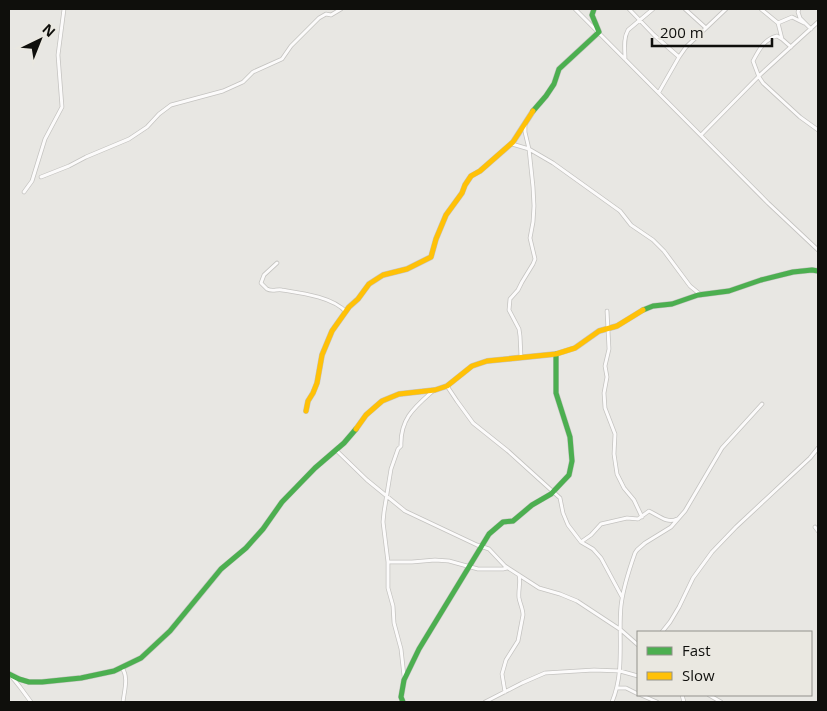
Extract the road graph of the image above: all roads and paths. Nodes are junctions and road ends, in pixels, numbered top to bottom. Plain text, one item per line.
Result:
1 (64, 9) edge
2 (341, 9) edge
3 (576, 9) edge
4 (594, 9) edge
5 (629, 9) edge
6 (652, 9) edge
7 (685, 9) edge
8 (726, 9) edge
9 (761, 9) edge
10 (799, 9) edge
11 (640, 20) junction
12 (818, 22) edge
13 (778, 23) junction
14 (804, 23) junction
15 (706, 28) junction
16 (811, 29) junction
17 (599, 32) junction
18 (782, 39) junction
19 (791, 47) junction
20 (678, 57) junction
21 (626, 58) junction
22 (759, 78) junction
23 (659, 92) junction
24 (525, 124) junction
25 (818, 130) edge
26 (701, 135) junction
27 (512, 143) junction
28 (529, 149) junction
29 (41, 177) dead end
30 (24, 192) dead end
31 (818, 250) edge
32 (276, 263) dead end
33 (818, 271) edge
34 (701, 294) junction
35 (342, 307) junction
36 (349, 307) junction
37 (607, 311) dead end
38 (346, 312) junction
39 (608, 329) junction
40 (556, 354) junction
41 (521, 358) junction
42 (447, 386) junction
43 (434, 390) junction
44 (762, 404) dead end
45 (306, 411) dead end
46 (818, 448) edge
47 (336, 450) junction
48 (553, 492) junction
49 (387, 496) junction
50 (642, 516) junction
51 (679, 518) junction
52 (581, 542) junction
53 (482, 546) junction
54 (388, 562) junction
55 (468, 567) junction
56 (507, 568) junction
57 (519, 575) junction
58 (622, 598) junction
59 (620, 630) junction
60 (663, 631) edge
61 (637, 644) edge
62 (122, 668) junction
63 (620, 670) junction
64 (9, 674) edge
65 (637, 676) edge
66 (404, 680) junction
67 (617, 688) junction
68 (505, 692) junction
69 (637, 693) edge
70 (644, 696) edge
71 (31, 702) edge
72 (123, 702) edge
73 (403, 702) edge
74 (486, 702) edge
75 (612, 702) edge
76 (656, 702) edge

1 - 30 street
2 - 29 street
3 - 17 street
4 - 17 street
5 - 11 street
6 - 11 street
7 - 15 street
8 - 15 street
9 - 13 street
10 - 14 street
11 - 20 street
11 - 21 street
12 - 16 street
13 - 14 street
13 - 18 street
14 - 16 street
15 - 20 street
16 - 19 street
17 - 21 street
17 - 24 street
18 - 19 street
18 - 22 street
19 - 22 street
20 - 23 street
21 - 23 street
22 - 25 street
22 - 26 street
23 - 26 street
24 - 27 street
24 - 28 street
26 - 31 street
27 - 28 street
27 - 36 street
28 - 34 street
28 - 41 street
32 - 35 street
33 - 34 street
34 - 39 street
35 - 36 street
35 - 38 street
36 - 38 street
37 - 39 street
38 - 45 street
39 - 40 street
39 - 50 street
40 - 41 street
40 - 48 street
41 - 42 street
42 - 43 street
42 - 48 street
43 - 47 street
43 - 49 street
44 - 51 street
46 - 60 street
47 - 49 street
47 - 62 street
48 - 52 street
48 - 53 street
49 - 53 street
49 - 54 street
50 - 51 street
50 - 52 street
51 - 58 street
52 - 58 street
53 - 55 street
53 - 56 street
54 - 55 street
54 - 66 street
55 - 56 street
55 - 66 street
56 - 57 street
57 - 59 street
57 - 68 street
58 - 59 street
59 - 61 street
59 - 63 street
62 - 64 street
62 - 72 street
63 - 65 street
63 - 67 street
63 - 68 street
64 - 71 street
66 - 73 street
67 - 69 street
67 - 75 street
68 - 74 street
70 - 76 street

